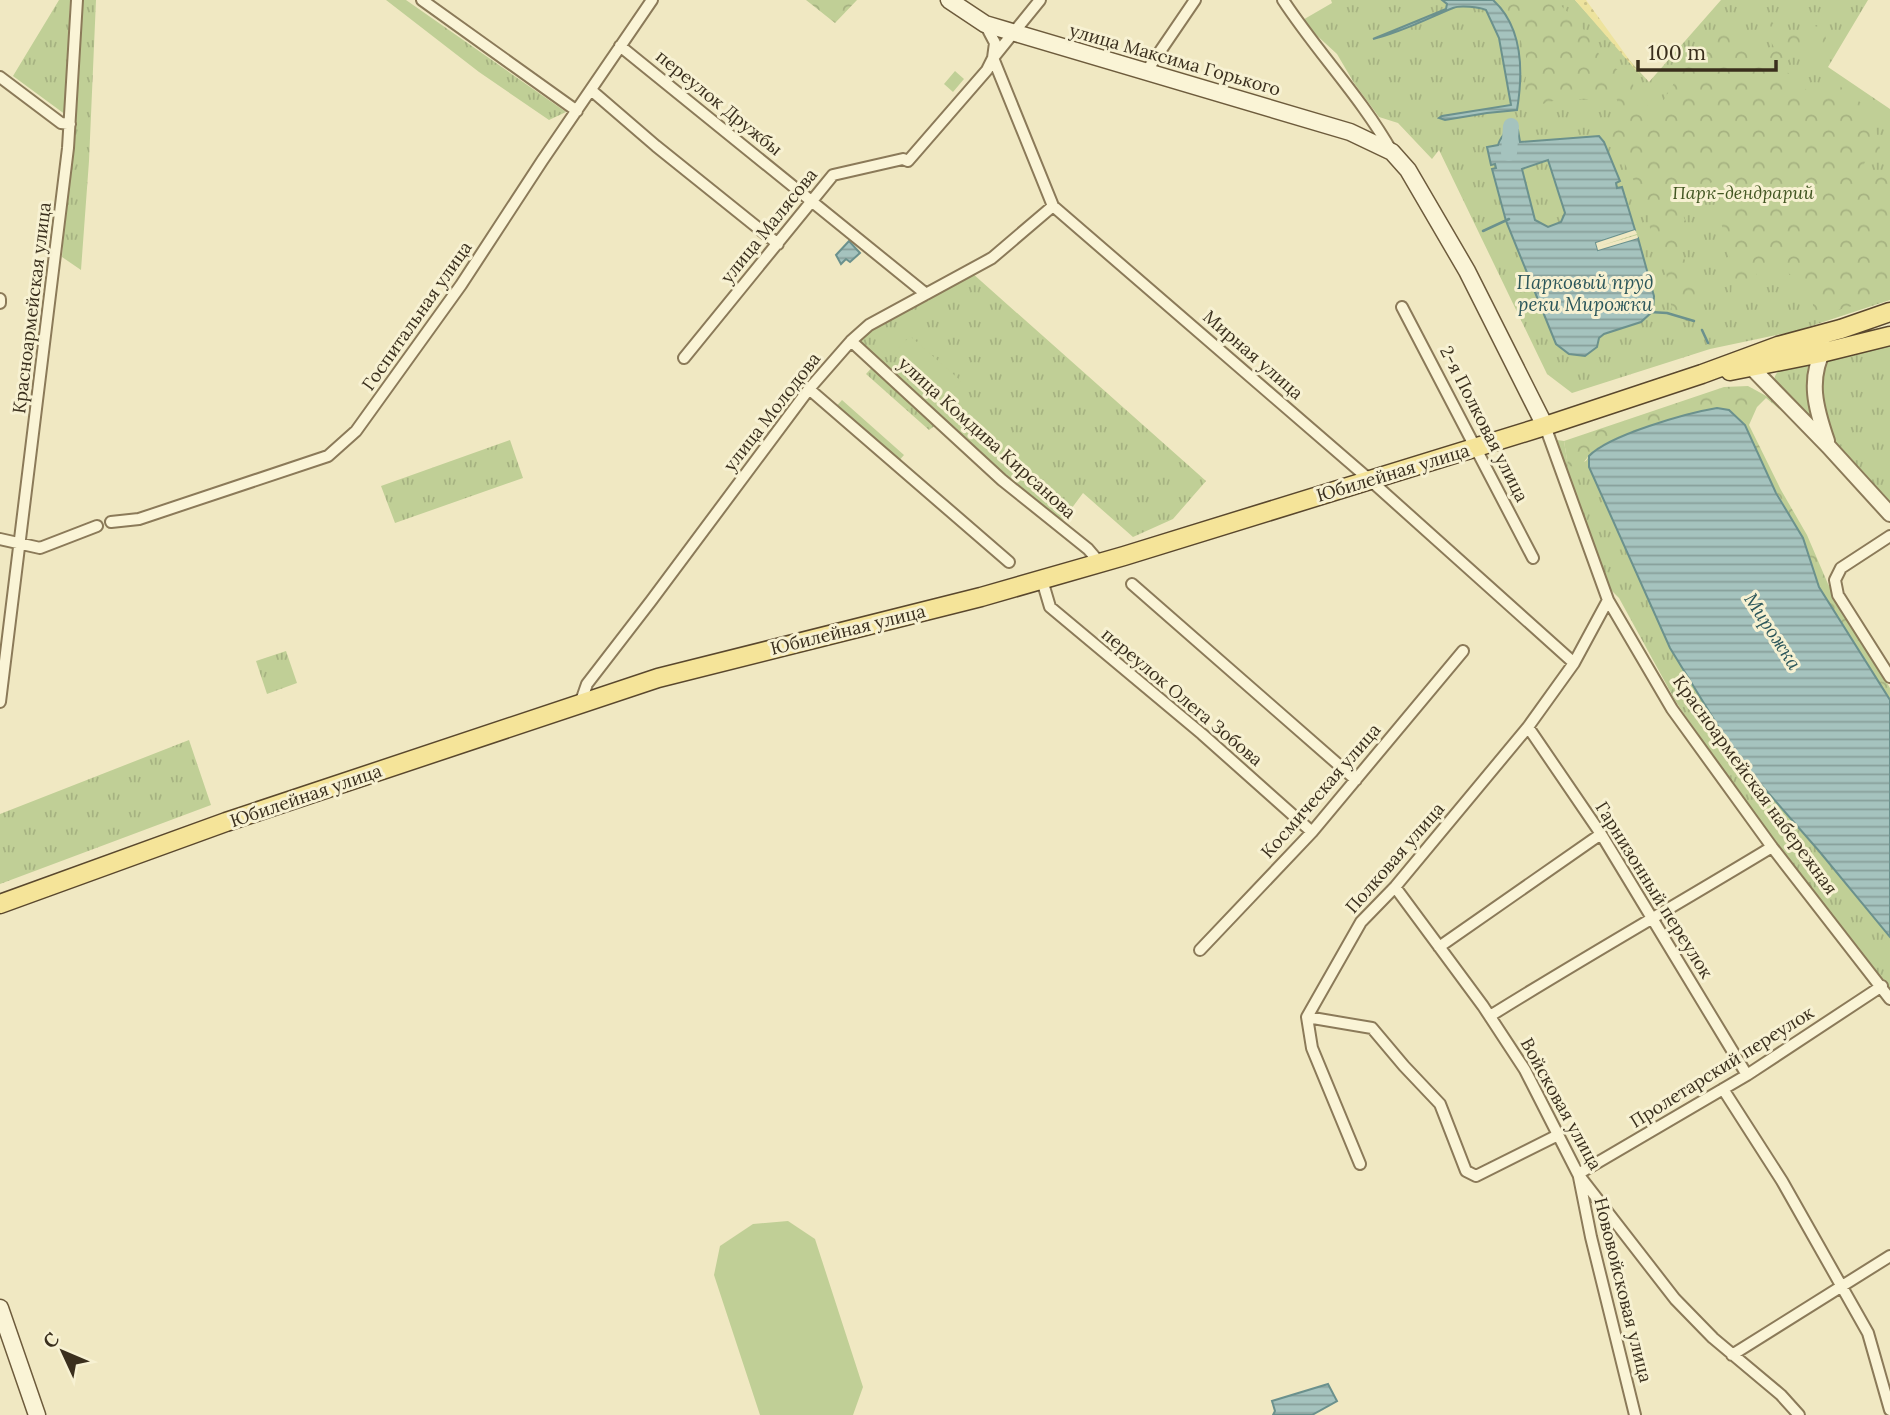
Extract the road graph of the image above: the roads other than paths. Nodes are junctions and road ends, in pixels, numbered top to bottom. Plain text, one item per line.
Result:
1 (76, 0) edge
2 (422, 0) edge
3 (652, 0) edge
4 (950, 0) edge
5 (1040, 0) edge
6 (1195, 0) edge
7 (1283, 0) edge
8 (985, 24) junction
9 (1013, 33) junction
10 (620, 47) junction
11 (993, 58) junction
12 (1146, 72) junction
13 (0, 77) edge
14 (591, 90) junction
15 (577, 111) junction
16 (70, 124) junction
17 (1392, 152) junction
18 (814, 201) junction
19 (1054, 206) junction
20 (778, 244) junction
21 (926, 293) junction
22 (1402, 307) dead end
23 (1890, 312) edge
24 (1841, 329) junction
25 (1890, 336) edge
26 (851, 341) junction
27 (1821, 353) junction
28 (684, 358) dead end
29 (1752, 368) junction
30 (1702, 374) junction
31 (810, 389) junction
32 (1545, 426) junction
33 (1828, 446) junction
34 (1477, 447) junction
35 (1370, 480) junction
36 (1890, 514) edge
37 (111, 522) dead end
38 (97, 526) dead end
39 (1890, 536) edge
40 (0, 539) edge
41 (20, 544) junction
42 (1533, 558) dead end
43 (1009, 562) dead end
44 (1100, 563) junction
45 (1042, 580) junction
46 (1132, 584) dead end
47 (1608, 600) junction
48 (1463, 651) dead end
49 (1574, 663) junction
50 (1890, 677) edge
51 (0, 702) edge
52 (580, 704) junction
53 (1528, 727) junction
54 (1356, 780) junction
55 (1312, 832) junction
56 (1601, 834) junction
57 (1772, 846) junction
58 (1395, 887) junction
59 (0, 904) edge
60 (1653, 920) junction
61 (1439, 947) junction
62 (1200, 950) dead end
63 (1882, 986) junction
64 (1890, 999) edge
65 (1490, 1016) junction
66 (1307, 1017) junction
67 (1747, 1075) junction
68 (1723, 1089) junction
69 (1558, 1135) junction
70 (1360, 1164) dead end
71 (1578, 1174) junction
72 (1890, 1256) edge
73 (1842, 1286) junction
74 (0, 1308) edge
75 (1732, 1355) junction
76 (1890, 1410) edge
77 (37, 1415) edge
78 (1635, 1415) edge
79 (1797, 1415) edge

1 - 16 street, Красноармейская улица
2 - 15 street
3 - 10 street, Госпитальная улица
4 - 8 main road, улица Максима Горького
5 - 9 street, улица Малясова
6 - 12 street
7 - 17 street, Красноармейская набережная
8 - 9 main road, улица Максима Горького
8 - 11 street, Мирная улица
9 - 11 street, улица Малясова
9 - 12 main road, улица Максима Горького
10 - 14 street, Госпитальная улица
10 - 18 street, переулок Дружбы
11 - 18 street, улица Малясова
11 - 19 street, Мирная улица
12 - 17 main road, улица Максима Горького
13 - 16 street
14 - 15 street, Госпитальная улица
14 - 20 street
15 - 37 street, Госпитальная улица
16 - 41 street, Красноармейская улица
17 - 32 main road, Красноармейская набережная
18 - 20 street, улица Малясова
18 - 21 street, переулок Дружбы
19 - 21 street, улица Молодова
19 - 35 street, Мирная улица
20 - 28 street, улица Малясова
21 - 26 street, улица Молодова
22 - 34 street, 2-я Полковая улица
23 - 24 main road, Юбилейная улица
24 - 27 street
24 - 30 main road, Юбилейная улица
25 - 27 main road, Юбилейная улица
26 - 31 street, улица Молодова
26 - 44 street, улица Комдива Кирсанова
27 - 29 main road, Юбилейная улица
27 - 33 street
29 - 30 main road, Юбилейная улица
29 - 33 street
30 - 32 main road, Юбилейная улица
31 - 43 street
31 - 52 street, улица Молодова
32 - 34 main road, Юбилейная улица
32 - 47 street, Красноармейская набережная
33 - 36 street
34 - 35 main road, Юбилейная улица
34 - 42 street, 2-я Полковая улица
35 - 44 main road, Юбилейная улица
35 - 49 street, Мирная улица
38 - 41 street
39 - 50 street
40 - 41 street
41 - 51 street, Красноармейская улица
44 - 45 main road, Юбилейная улица
45 - 52 main road, Юбилейная улица
45 - 55 street, переулок Олега Зобова
46 - 54 street
47 - 49 street, Полковая улица
47 - 57 street, Красноармейская набережная
48 - 54 street, Космическая улица
49 - 53 street, Полковая улица
52 - 59 main road, Юбилейная улица
53 - 56 street, Гарнизонный переулок
53 - 58 street, Полковая улица
54 - 55 street, Космическая улица
55 - 62 street, Космическая улица
56 - 60 street, Гарнизонный переулок
56 - 61 street
57 - 60 street
57 - 63 street, Красноармейская набережная
58 - 61 street, Войсковая улица
58 - 66 street, Полковая улица
60 - 65 street
60 - 67 street, Гарнизонный переулок
61 - 65 street, Войсковая улица
63 - 64 street, Красноармейская набережная
63 - 67 street, Пролетарский переулок
65 - 69 street, Войсковая улица
66 - 69 street
66 - 70 street
67 - 68 street, Пролетарский переулок
68 - 71 street, Пролетарский переулок
68 - 73 street
69 - 71 street, Войсковая улица
71 - 75 street, Войсковая улица
71 - 78 street, Нововойсковая улица
72 - 73 street
73 - 75 street
73 - 76 street
74 - 77 main road
75 - 79 street, Войсковая улица

